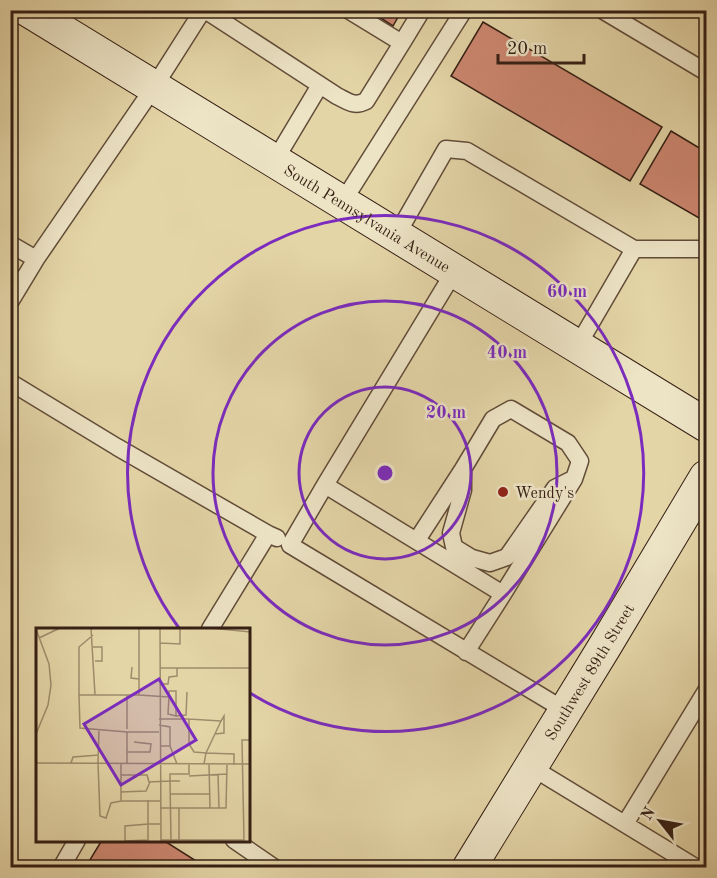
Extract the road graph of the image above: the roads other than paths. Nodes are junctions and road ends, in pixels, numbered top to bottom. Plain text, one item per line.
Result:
1 (204, 10) edge
2 (348, 10) edge
3 (423, 10) edge
4 (464, 10) edge
5 (602, 10) edge
6 (44, 15) edge
7 (402, 43) junction
8 (706, 72) edge
9 (320, 85) junction
10 (154, 87) junction
11 (274, 162) junction
12 (342, 203) junction
13 (396, 236) junction
14 (10, 244) edge
15 (634, 249) junction
16 (706, 249) edge
17 (36, 260) junction
18 (454, 272) junction
19 (10, 302) edge
20 (577, 347) junction
21 (10, 382) edge
22 (706, 425) edge
23 (463, 469) junction
24 (706, 477) edge
25 (574, 479) junction
26 (325, 485) junction
27 (268, 534) junction
28 (417, 540) junction
29 (290, 545) junction
30 (503, 594) junction
31 (211, 628) edge
32 (466, 652) junction
33 (706, 691) edge
34 (566, 711) junction
35 (531, 768) junction
36 (625, 824) junction
37 (76, 842) edge
38 (237, 842) edge
39 (61, 867) edge
40 (275, 867) edge
41 (469, 867) edge
42 (697, 867) edge

1 - 9 lane
1 - 10 lane
2 - 7 lane
3 - 7 lane
4 - 12 lane
5 - 8 lane
6 - 10 main road, South Pennsylvania Avenue
7 - 9 lane
9 - 11 lane
10 - 11 main road, South Pennsylvania Avenue
10 - 17 lane
11 - 12 main road, South Pennsylvania Avenue
12 - 13 main road, South Pennsylvania Avenue
13 - 15 lane
13 - 18 main road, South Pennsylvania Avenue
14 - 17 lane
15 - 16 lane
15 - 20 lane
17 - 19 lane
18 - 20 main road, South Pennsylvania Avenue
18 - 26 lane
20 - 22 main road, South Pennsylvania Avenue
21 - 27 lane
23 - 25 lane
23 - 25 lane
23 - 28 lane
24 - 34 main road, Southwest 89th Street
25 - 30 lane
26 - 28 lane
26 - 29 lane
27 - 29 lane
27 - 31 lane
28 - 30 lane
29 - 32 lane
30 - 32 lane
32 - 34 lane
33 - 36 lane
34 - 35 main road, Southwest 89th Street
35 - 36 lane
35 - 41 main road, Southwest 89th Street
36 - 42 lane
37 - 39 lane
38 - 40 lane

